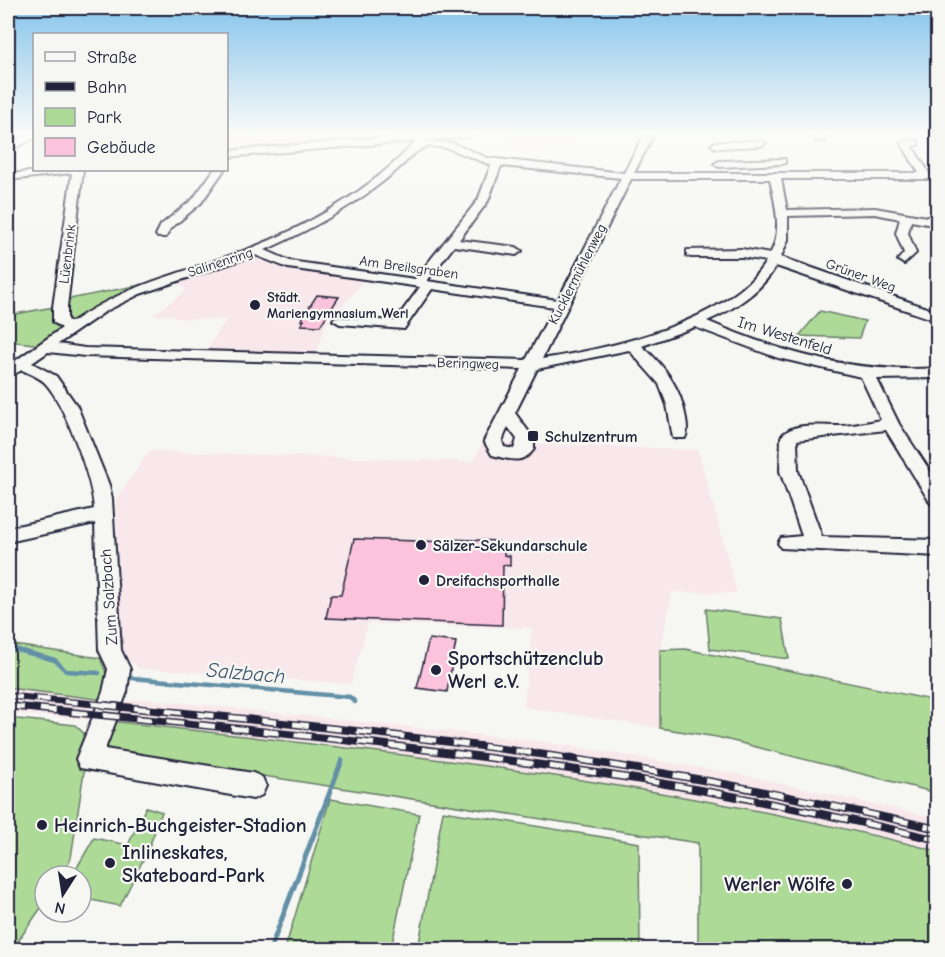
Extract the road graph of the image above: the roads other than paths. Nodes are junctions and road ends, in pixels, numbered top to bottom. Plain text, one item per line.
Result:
1 (76, 179) edge
2 (213, 179) edge
3 (376, 179) edge
4 (491, 179) edge
5 (626, 179) edge
6 (775, 179) edge
7 (781, 213) junction
8 (907, 215) junction
9 (938, 223) edge
10 (162, 235) dead end
11 (450, 242) junction
12 (256, 250) junction
13 (516, 251) dead end
14 (691, 253) dead end
15 (775, 260) junction
16 (904, 260) dead end
17 (423, 285) junction
18 (561, 304) junction
19 (938, 317) edge
20 (340, 320) dead end
21 (696, 322) junction
22 (75, 328) junction
23 (632, 345) junction
24 (46, 347) junction
25 (531, 365) junction
26 (15, 368) edge
27 (867, 373) junction
28 (938, 373) edge
29 (508, 414) dead end
30 (891, 424) junction
31 (679, 434) dead end
32 (938, 499) edge
33 (103, 514) junction
34 (8, 535) edge
35 (788, 543) dead end
36 (815, 544) junction
37 (938, 548) edge
38 (253, 786) dead end

1 - 22 street, Lüenbrink
2 - 10 street
3 - 12 street, Salinenring
4 - 11 street
5 - 18 street, Kucklermühlenweg
6 - 7 street, Beringweg
7 - 8 street
7 - 15 street, Beringweg
8 - 9 street
8 - 16 street
11 - 13 street
11 - 17 street
12 - 17 street, Am Breilsgraben
12 - 22 street, Salinenring
14 - 15 street, Grüner Weg
15 - 19 street, Grüner Weg
15 - 21 street, Beringweg
17 - 18 street, Am Breilsgraben
17 - 20 street
18 - 25 street, Kucklermühlenweg
21 - 23 street, Beringweg
21 - 27 street, Im Westenfeld
22 - 24 street, Salinenring
23 - 25 street, Beringweg
23 - 31 street
24 - 25 street, Beringweg
24 - 26 street, Salinenring
25 - 29 street, Kucklermühlenweg
26 - 33 street, Zum Salzbach
27 - 28 street, Im Westenfeld
27 - 30 street
30 - 32 street
30 - 36 street
33 - 34 street
33 - 38 street, Zum Salzbach
35 - 36 street
36 - 37 street

